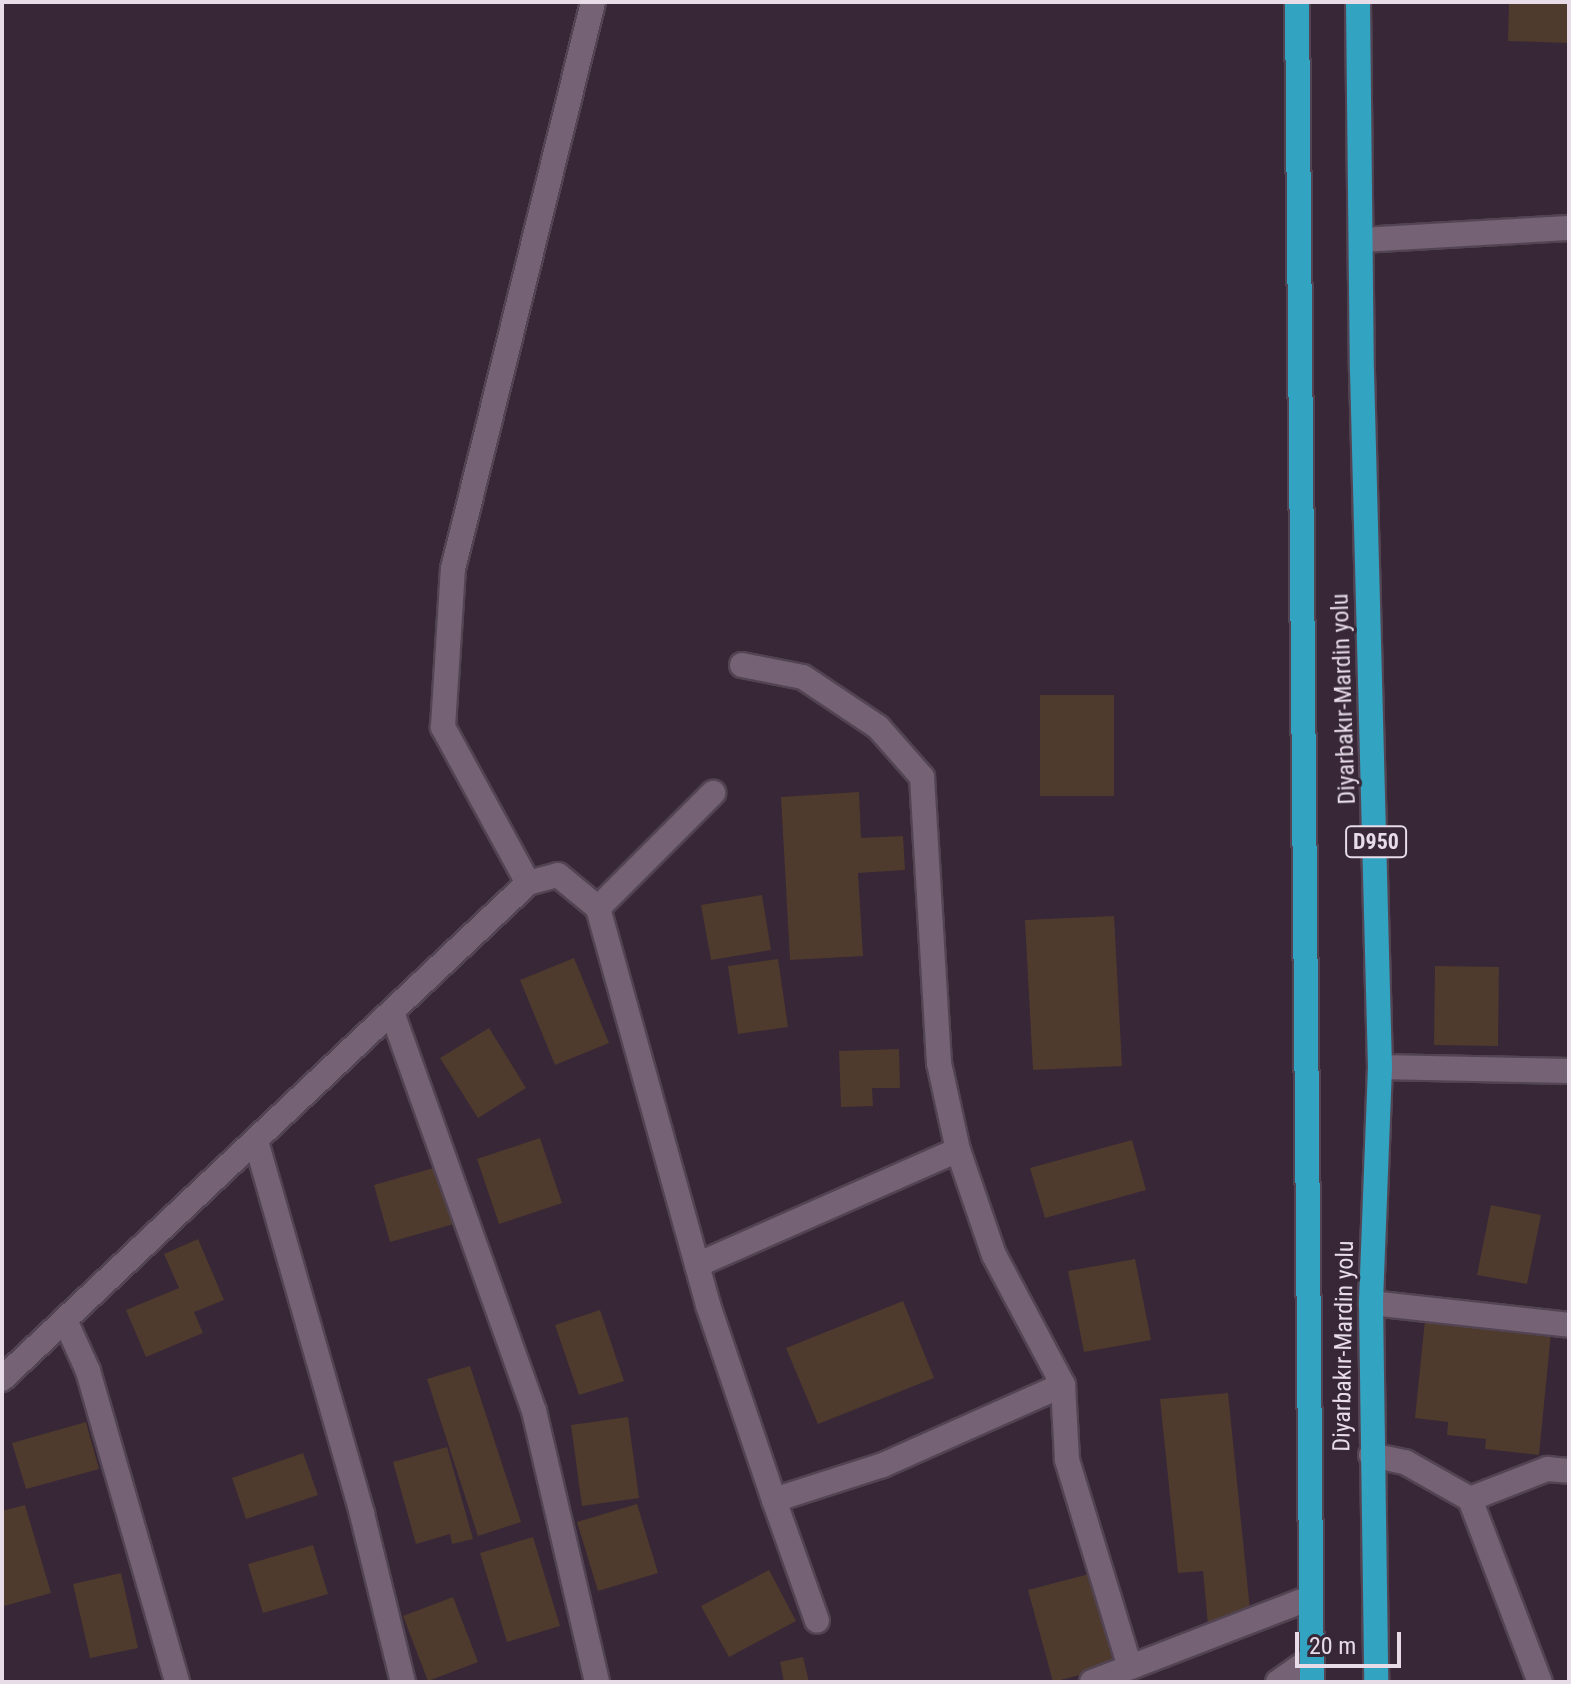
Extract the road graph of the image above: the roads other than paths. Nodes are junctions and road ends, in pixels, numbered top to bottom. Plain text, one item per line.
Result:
1 (593, 2) edge
2 (1297, 2) edge
3 (1358, 2) edge
4 (1569, 228) edge
5 (1361, 240) junction
6 (742, 665) dead end
7 (713, 793) dead end
8 (528, 883) junction
9 (598, 908) junction
10 (393, 1015) junction
11 (1380, 1067) junction
12 (1569, 1071) edge
13 (256, 1141) junction
14 (958, 1150) junction
15 (697, 1265) junction
16 (1371, 1303) junction
17 (65, 1320) junction
18 (1569, 1325) edge
19 (2, 1379) edge
20 (1063, 1385) junction
21 (1371, 1455) junction
22 (1569, 1471) edge
23 (1470, 1499) junction
24 (774, 1500) junction
25 (1310, 1598) junction
26 (817, 1621) dead end
27 (1130, 1667) junction
28 (1311, 1671) edge
29 (177, 1682) edge
30 (403, 1682) edge
31 (597, 1682) edge
32 (1092, 1682) edge
33 (1278, 1682) edge
34 (1376, 1682) edge
35 (1540, 1682) edge

1 - 8 street
2 - 25 highway, Diyarbakır-Mardin yolu
3 - 5 highway, Diyarbakır-Mardin yolu / D950
4 - 5 street
5 - 11 highway, Diyarbakır-Mardin yolu / D950
6 - 14 street
7 - 9 street
8 - 9 street
8 - 10 street
9 - 15 street
10 - 13 street
10 - 31 street
11 - 12 street
11 - 16 highway, Diyarbakır-Mardin yolu / D950
13 - 17 street
13 - 30 street
14 - 15 street
14 - 20 street
15 - 24 street
16 - 18 street
16 - 21 highway, Diyarbakır-Mardin yolu / D950
17 - 19 street
17 - 29 street
20 - 24 street
20 - 27 street
21 - 23 street
21 - 34 highway, Diyarbakır-Mardin yolu / D950
22 - 23 street
23 - 35 street
24 - 26 street
25 - 27 street
25 - 28 highway, Diyarbakır-Mardin yolu
27 - 32 street
28 - 33 street

